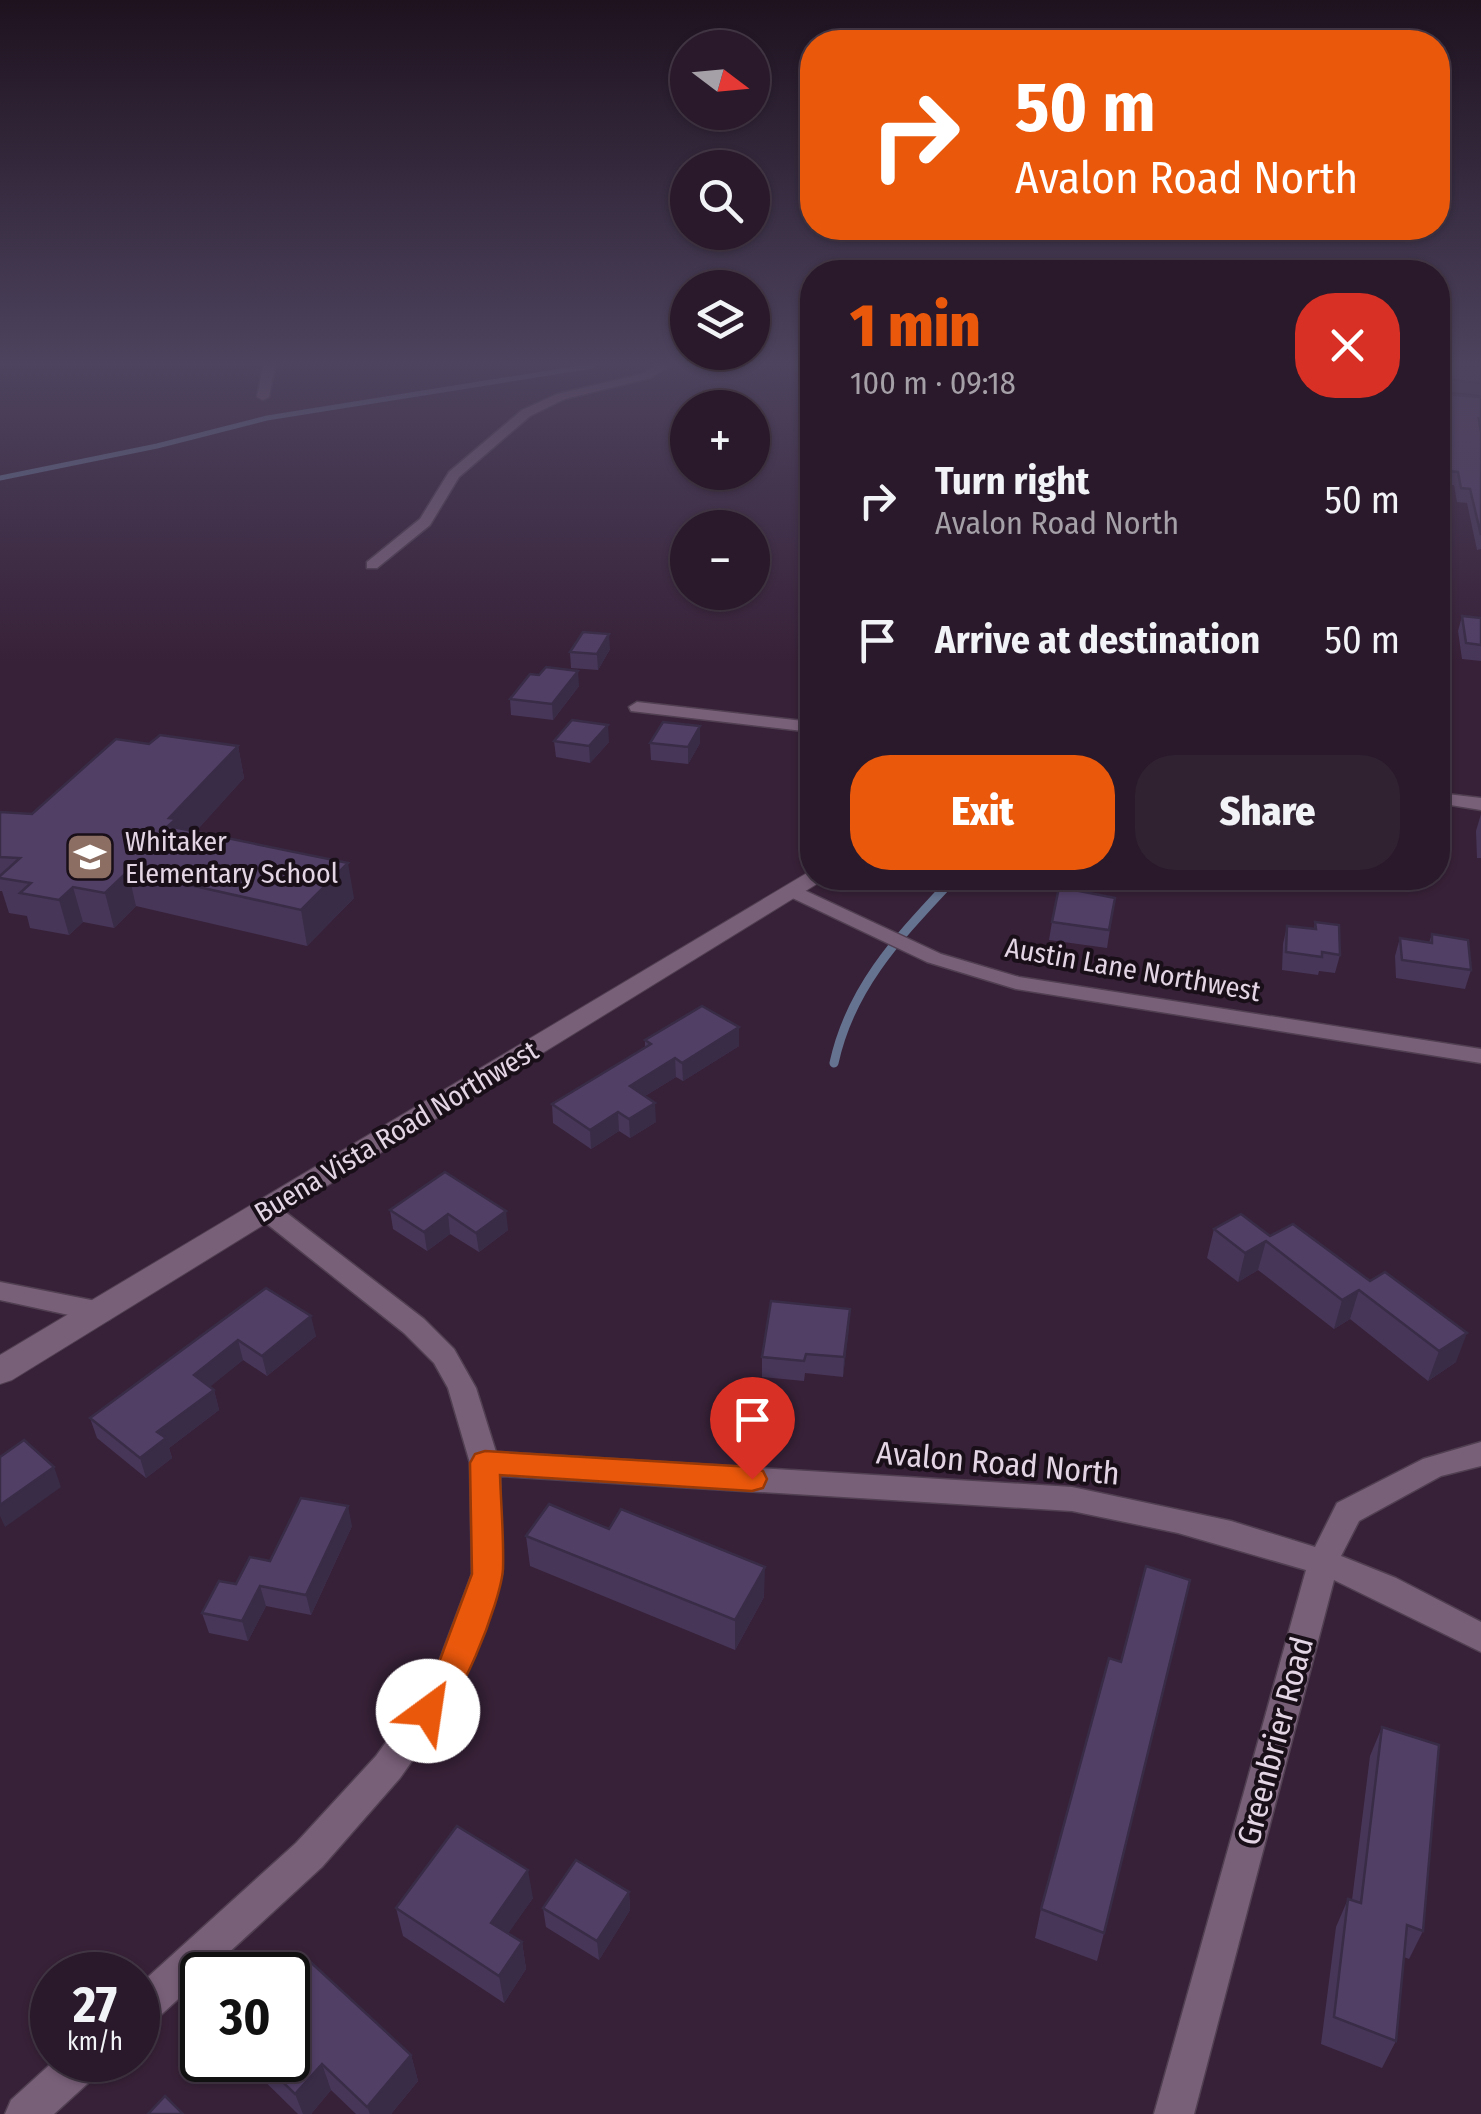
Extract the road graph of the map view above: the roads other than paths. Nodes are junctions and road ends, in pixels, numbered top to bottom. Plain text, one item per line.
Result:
1 (466, 465) edge
2 (372, 564) dead end
3 (638, 707) dead end
4 (800, 726) edge
5 (1450, 800) edge
6 (1481, 804) edge
7 (800, 884) edge
8 (814, 890) edge
9 (1481, 1056) edge
10 (266, 1210) junction
11 (0, 1291) edge
12 (101, 1312) junction
13 (0, 1371) edge
14 (1481, 1454) edge
15 (485, 1463) junction
16 (1324, 1560) junction
17 (1481, 1638) edge
18 (160, 1991) edge
19 (60, 2082) edge
20 (24, 2114) edge
21 (1174, 2114) edge

1 - 2 street
3 - 4 street
5 - 6 street
7 - 10 street, Buena Vista Road Northwest
8 - 9 street, Austin Lane Northwest
10 - 12 street, Buena Vista Road Northwest
10 - 15 street
11 - 12 street
12 - 13 street, Buena Vista Road Northwest
14 - 16 street, Greenbrier Road
15 - 16 street, Avalon Road North
15 - 18 street
16 - 17 street, Avalon Road North
16 - 21 street, Greenbrier Road
19 - 20 street

